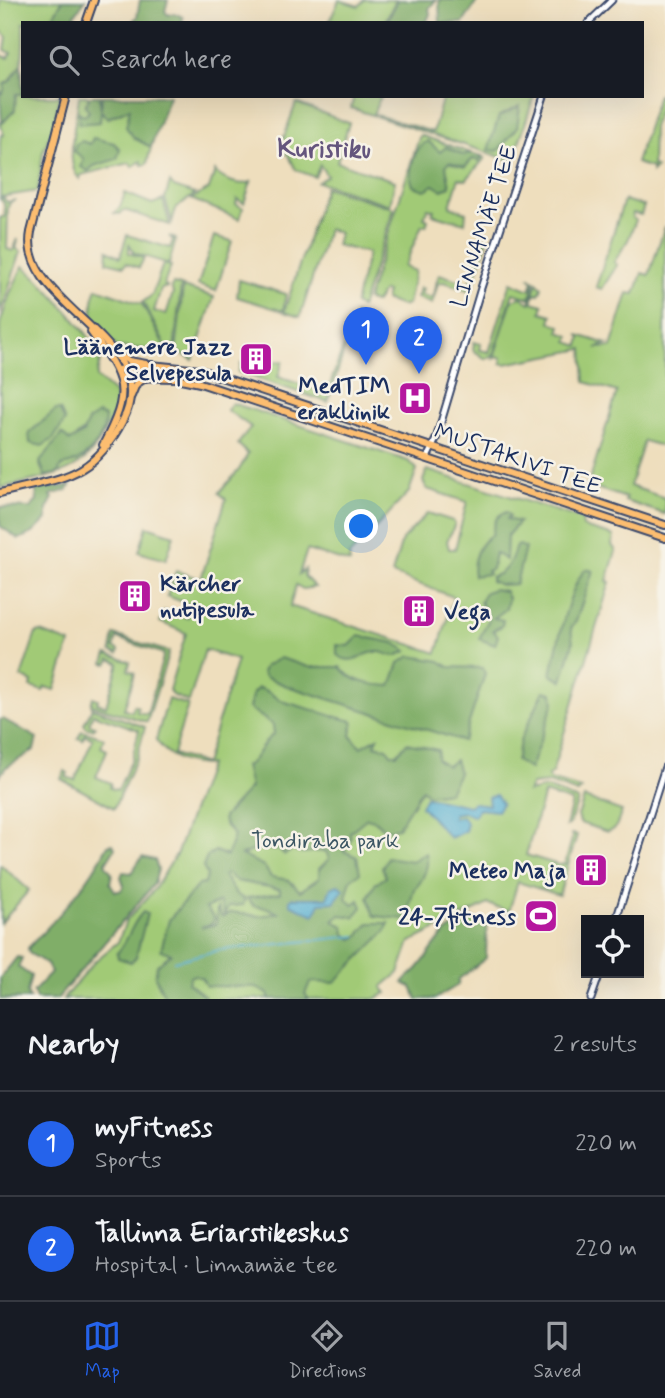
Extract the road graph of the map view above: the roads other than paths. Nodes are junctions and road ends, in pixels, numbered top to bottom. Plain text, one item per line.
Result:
1 (94, 0) edge
2 (612, 0) edge
3 (87, 21) edge
4 (591, 21) edge
5 (65, 98) edge
6 (543, 98) edge
7 (77, 314) junction
8 (113, 351) junction
9 (151, 365) junction
10 (122, 373) junction
11 (145, 377) junction
12 (231, 379) junction
13 (214, 388) junction
14 (129, 405) junction
15 (433, 447) junction
16 (96, 458) junction
17 (426, 458) junction
18 (0, 494) edge
19 (665, 525) edge
20 (665, 538) edge
21 (665, 767) edge
22 (618, 915) edge
23 (598, 978) edge
24 (591, 999) edge

1 - 3 main road
2 - 4 street
5 - 7 main road
6 - 15 street, LINNAMÄE TEE
7 - 8 main road
7 - 10 main road
8 - 9 main road
8 - 10 main road
9 - 10 main road, MUSTAKIVI TEE
9 - 12 main road, MUSTAKIVI TEE
10 - 11 main road, MUSTAKIVI TEE
10 - 14 main road
10 - 16 main road
11 - 13 main road, MUSTAKIVI TEE
11 - 14 main road
12 - 13 main road
12 - 15 main road, MUSTAKIVI TEE
13 - 17 main road, MUSTAKIVI TEE
14 - 16 main road
15 - 17 street, LINNAMÄE TEE
15 - 19 main road, MUSTAKIVI TEE
16 - 18 main road
17 - 20 main road, MUSTAKIVI TEE
21 - 22 street
23 - 24 street

